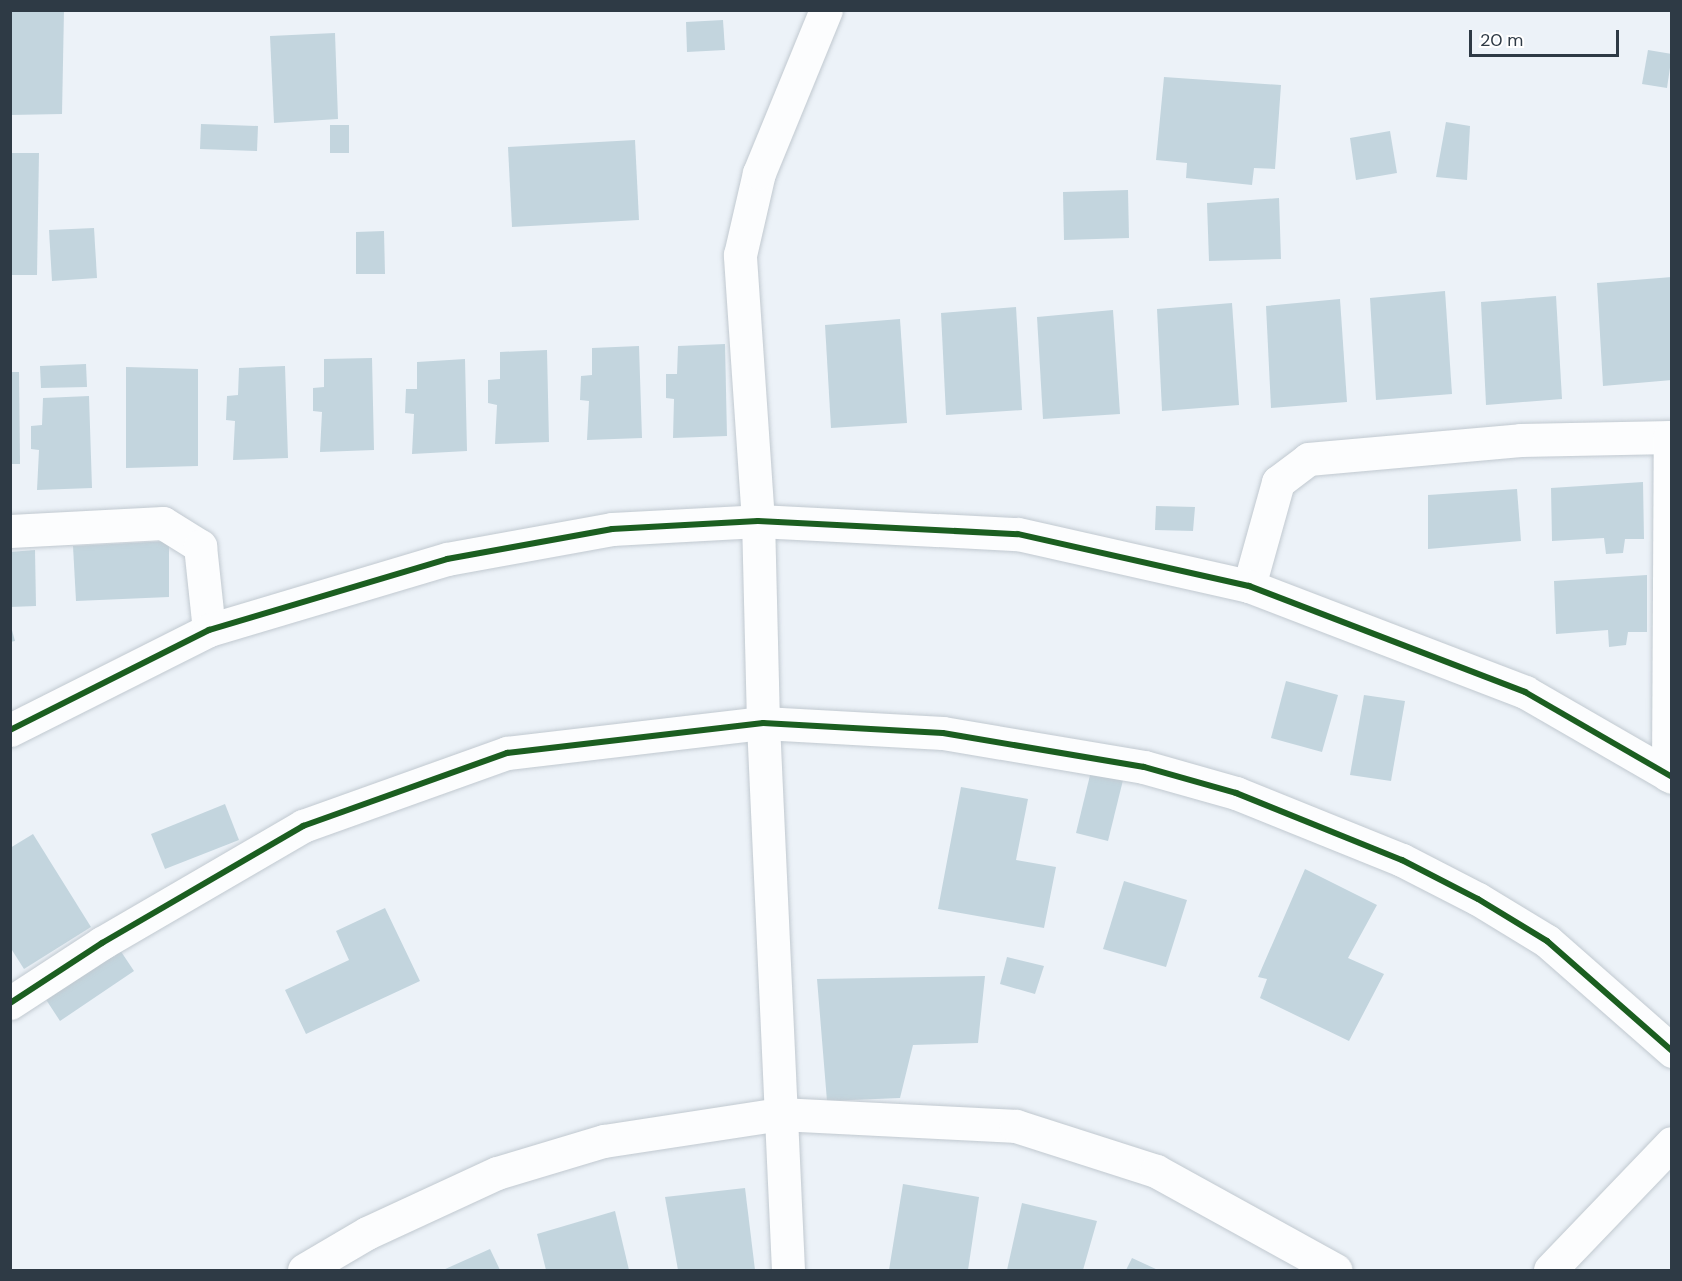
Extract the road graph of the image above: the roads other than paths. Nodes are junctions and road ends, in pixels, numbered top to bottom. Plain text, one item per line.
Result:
1 (826, 10) edge
2 (1671, 436) edge
3 (758, 522) junction
4 (10, 531) edge
5 (1249, 586) junction
6 (209, 630) junction
7 (763, 723) junction
8 (10, 730) edge
9 (1670, 776) edge
10 (10, 1003) edge
11 (1671, 1051) edge
12 (781, 1114) junction
13 (1671, 1143) edge
14 (304, 1270) edge
15 (788, 1270) edge
16 (1335, 1270) edge
17 (1550, 1270) edge

1 - 3 street
2 - 5 street
2 - 9 street
3 - 5 street
3 - 6 street
3 - 7 street
4 - 6 street
5 - 9 street
6 - 8 street
7 - 10 street
7 - 11 street
7 - 12 street
12 - 14 street
12 - 15 street
12 - 16 street
13 - 17 street

